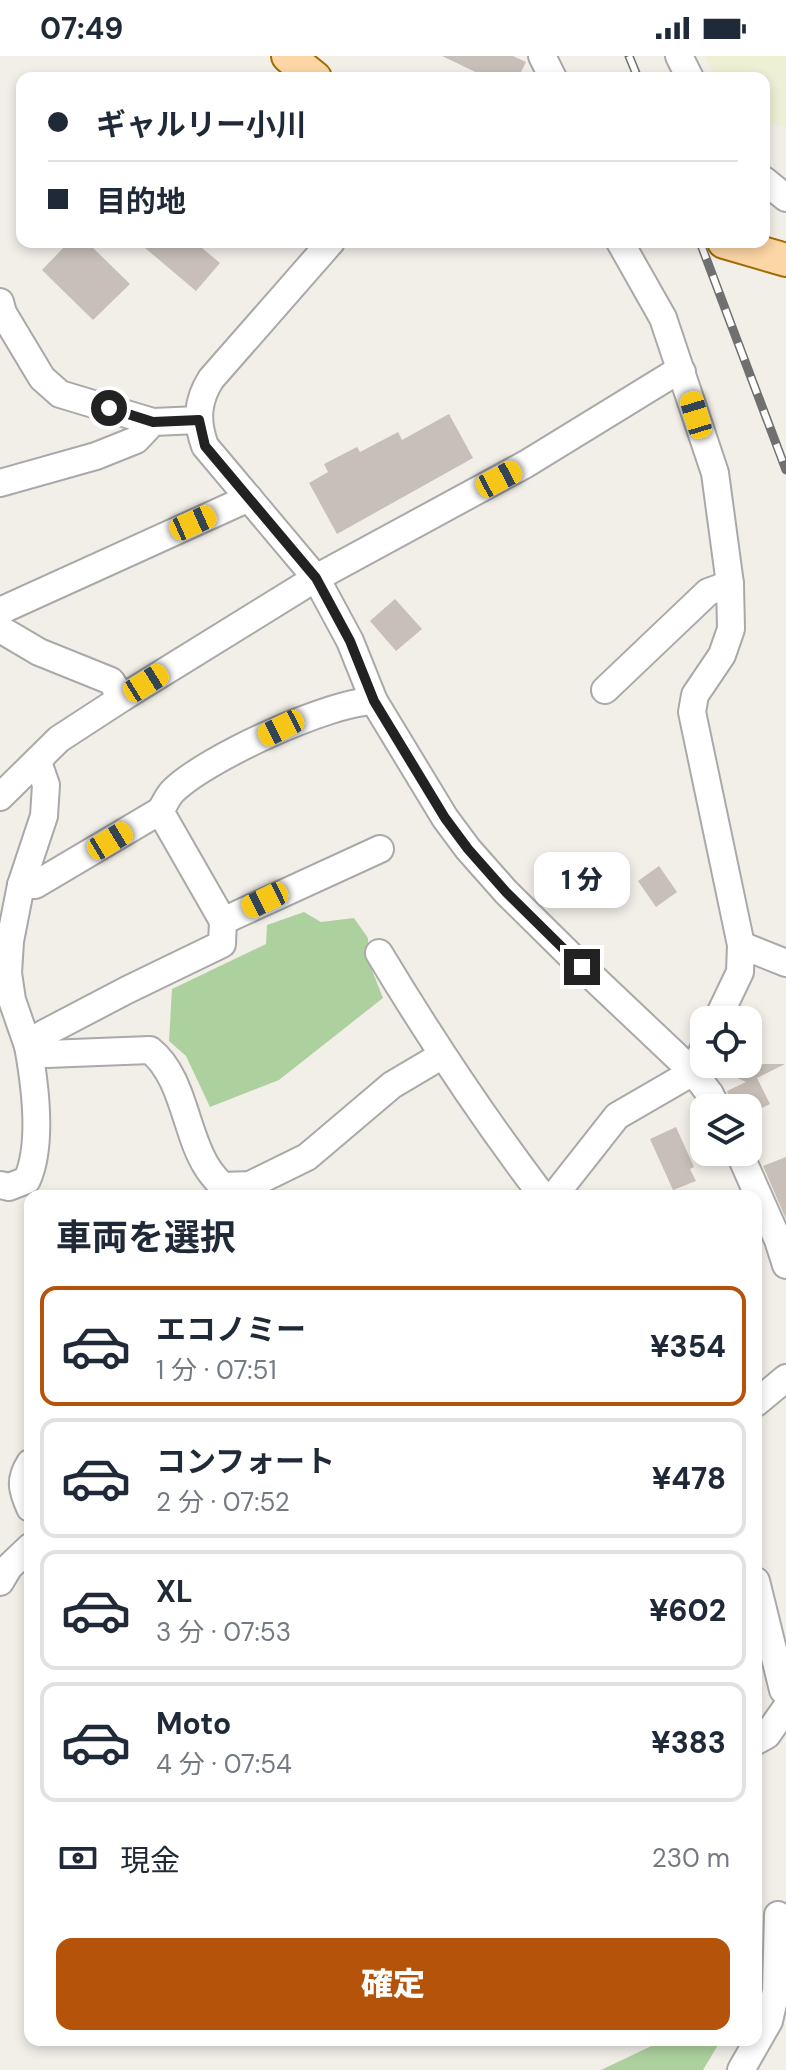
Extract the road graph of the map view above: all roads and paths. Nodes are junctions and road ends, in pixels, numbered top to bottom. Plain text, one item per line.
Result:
1 (288, 56) edge
2 (308, 72) edge
3 (770, 185) edge
4 (786, 198) edge
5 (326, 248) edge
6 (623, 248) edge
7 (745, 248) edge
8 (786, 260) edge
9 (0, 302) edge
10 (11, 348) edge
11 (682, 372) junction
12 (199, 420) junction
13 (153, 422) junction
14 (0, 483) edge
15 (249, 498) junction
16 (316, 578) junction
17 (730, 584) junction
18 (0, 611) edge
19 (0, 629) edge
20 (605, 690) dead end
21 (122, 698) junction
22 (374, 701) junction
23 (38, 762) junction
24 (0, 797) edge
25 (160, 811) junction
26 (380, 849) dead end
27 (21, 885) junction
28 (223, 921) junction
29 (741, 945) junction
30 (379, 953) dead end
31 (786, 963) edge
32 (724, 1006) edge
33 (28, 1046) junction
34 (690, 1053) edge
35 (441, 1056) junction
36 (690, 1066) edge
37 (745, 1166) edge
38 (0, 1185) edge
39 (540, 1190) edge
40 (559, 1190) edge
41 (756, 1190) edge
42 (762, 1204) edge
43 (786, 1265) edge
44 (786, 1378) edge
45 (762, 1398) edge
46 (24, 1472) edge
47 (24, 1494) edge
48 (24, 1553) edge
49 (0, 1582) edge
50 (762, 1605) edge
51 (785, 1698) edge
52 (762, 1738) edge
53 (773, 1916) edge
54 (762, 2033) edge
55 (755, 2046) edge
56 (741, 2070) edge

1 - 2 main road
3 - 4 street
5 - 12 street
6 - 11 street
7 - 8 main road
9 - 10 street
10 - 13 street
11 - 16 street
11 - 17 street
12 - 13 street
12 - 15 street
13 - 14 street
15 - 16 street
15 - 18 street
16 - 21 street
16 - 22 street
17 - 20 street
17 - 29 street
19 - 21 street
21 - 23 street
22 - 25 street
22 - 34 street
23 - 24 street
23 - 27 street
25 - 27 street
25 - 28 street
26 - 28 street
27 - 33 street
28 - 33 street
29 - 31 street
29 - 32 street
30 - 35 street
33 - 35 street
33 - 38 street
35 - 39 street
36 - 40 street
37 - 41 street
42 - 43 street
44 - 45 street
46 - 47 street
48 - 49 street
50 - 51 street
51 - 52 street
53 - 54 street
55 - 56 street

